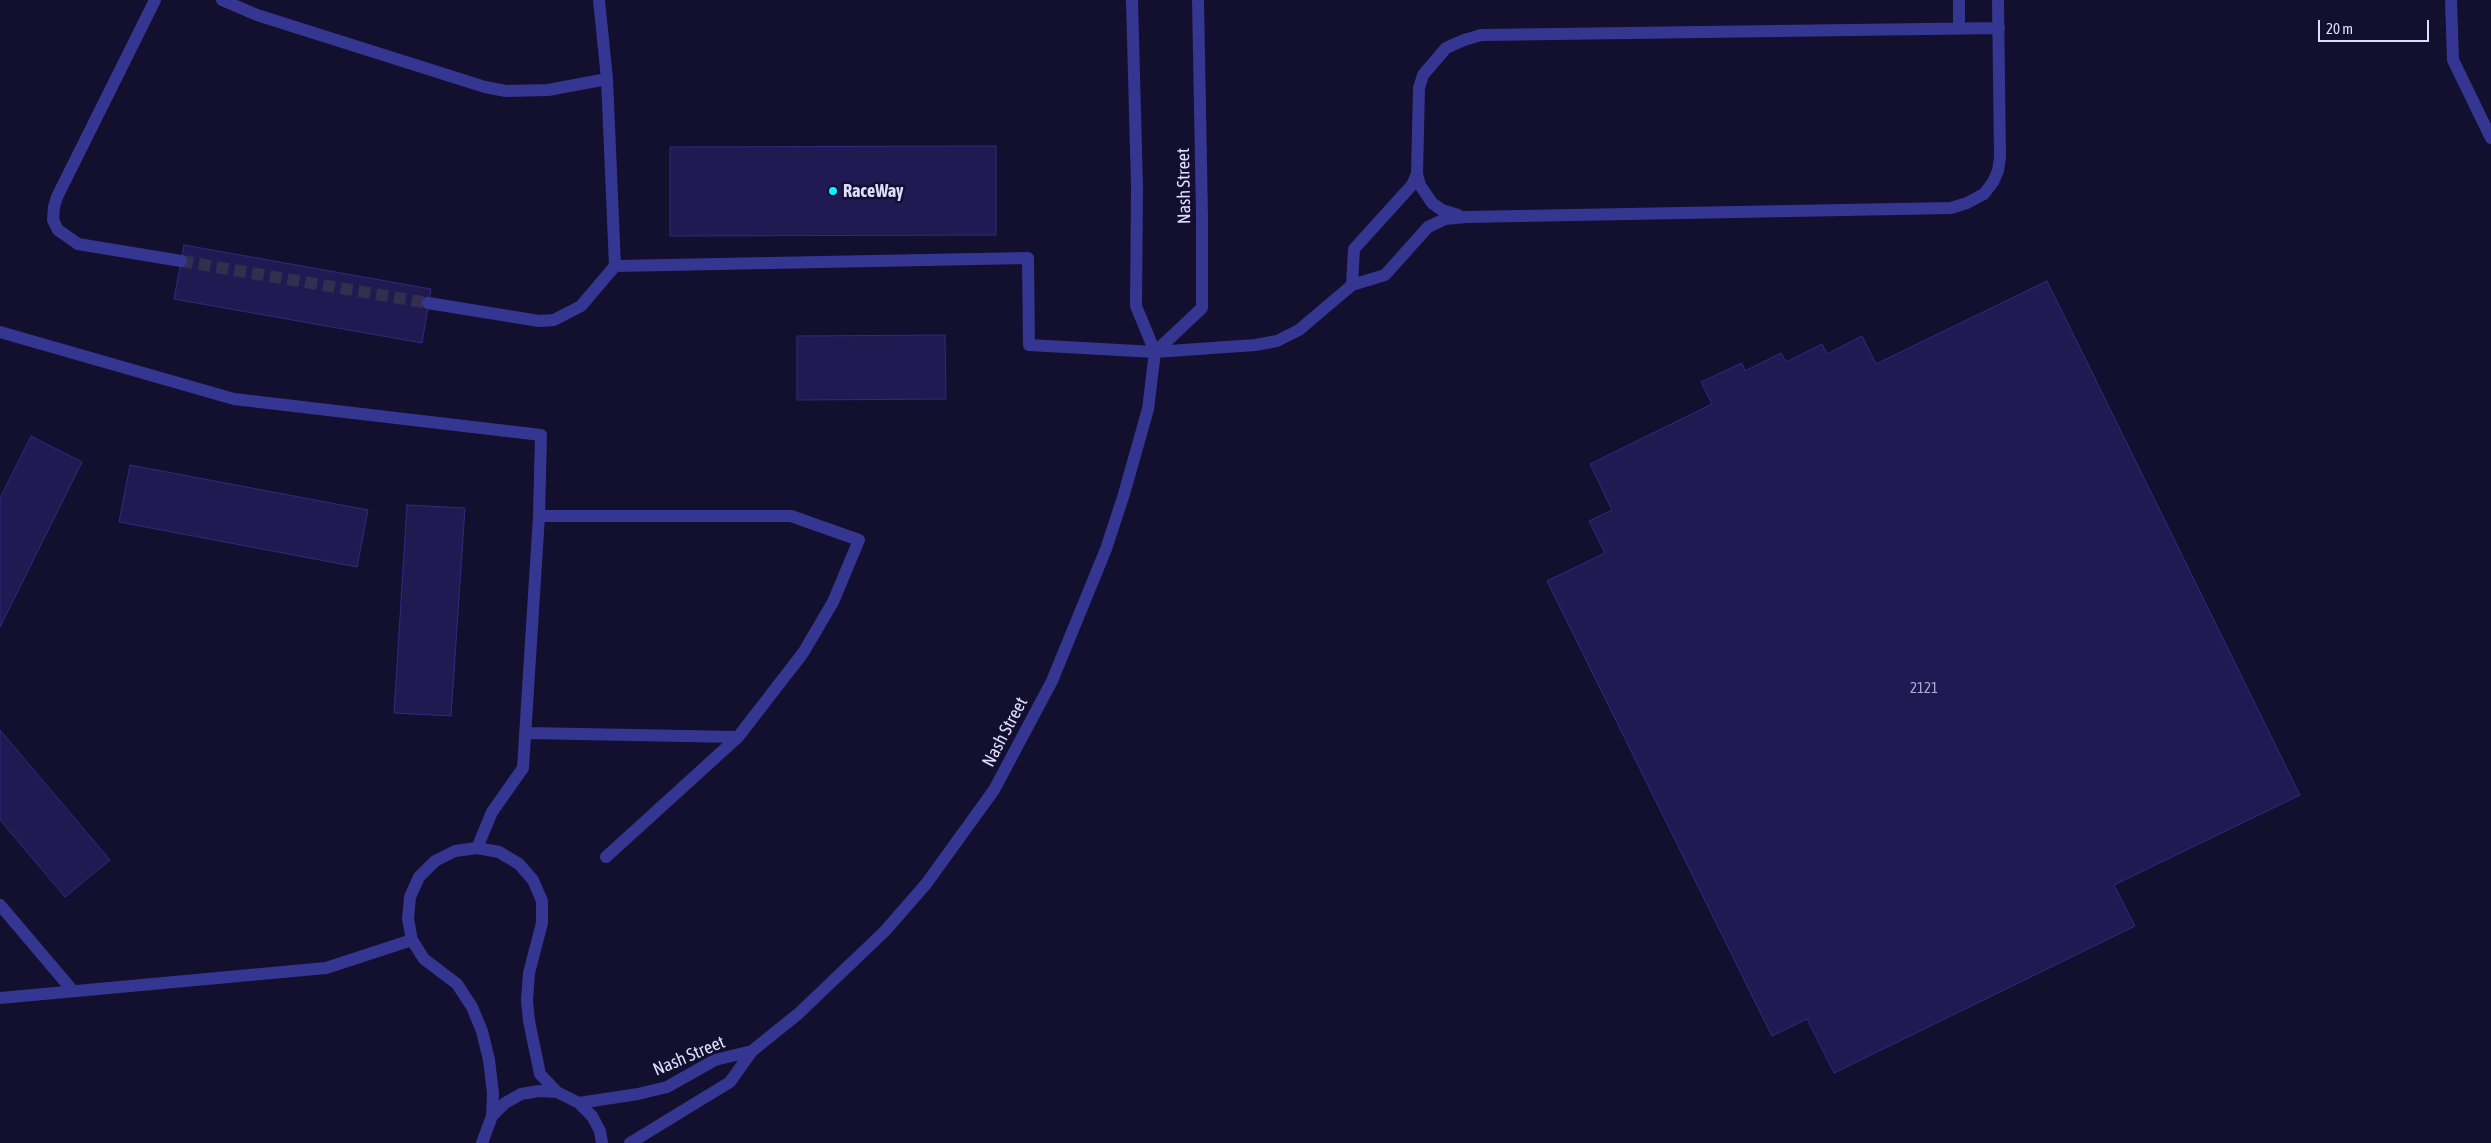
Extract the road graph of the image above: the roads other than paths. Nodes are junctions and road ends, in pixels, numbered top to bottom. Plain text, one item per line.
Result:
1 (155, 0) edge
2 (222, 0) edge
3 (599, 0) edge
4 (1132, 0) edge
5 (1198, 0) edge
6 (1959, 0) edge
7 (1998, 0) edge
8 (2451, 0) edge
9 (1959, 28) junction
10 (1999, 28) junction
11 (606, 79) junction
12 (2487, 122) edge
13 (2491, 138) edge
14 (1417, 174) junction
15 (1466, 217) junction
16 (181, 261) tunnel mouth
17 (615, 266) junction
18 (1352, 285) junction
19 (428, 304) tunnel mouth
20 (0, 332) edge
21 (1155, 352) junction
22 (539, 516) junction
23 (527, 733) junction
24 (738, 737) junction
25 (477, 848) junction
26 (606, 858) dead end
27 (0, 906) edge
28 (412, 940) junction
29 (73, 991) junction
30 (0, 998) edge
31 (752, 1051) junction
32 (557, 1092) junction
33 (579, 1103) junction
34 (492, 1116) junction
35 (480, 1142) edge
36 (602, 1143) edge
37 (630, 1143) edge

1 - 16 street
2 - 11 street
3 - 11 street
4 - 21 street, Nash Street
5 - 21 street, Nash Street
6 - 9 street
7 - 10 street
8 - 12 street
9 - 10 street
9 - 14 street
10 - 15 street
11 - 17 street
12 - 13 street
14 - 15 street
14 - 18 street
15 - 18 street
17 - 19 street
17 - 21 street
18 - 21 street
20 - 22 street
21 - 31 street, Nash Street
22 - 23 street
22 - 24 street
23 - 24 street
23 - 25 street
24 - 26 street
25 - 28 street
25 - 32 street
27 - 29 street
28 - 29 street
28 - 34 street
29 - 30 street
31 - 33 street, Nash Street
31 - 37 street, Nash Street
32 - 33 street
32 - 34 street
33 - 36 street
34 - 35 street

